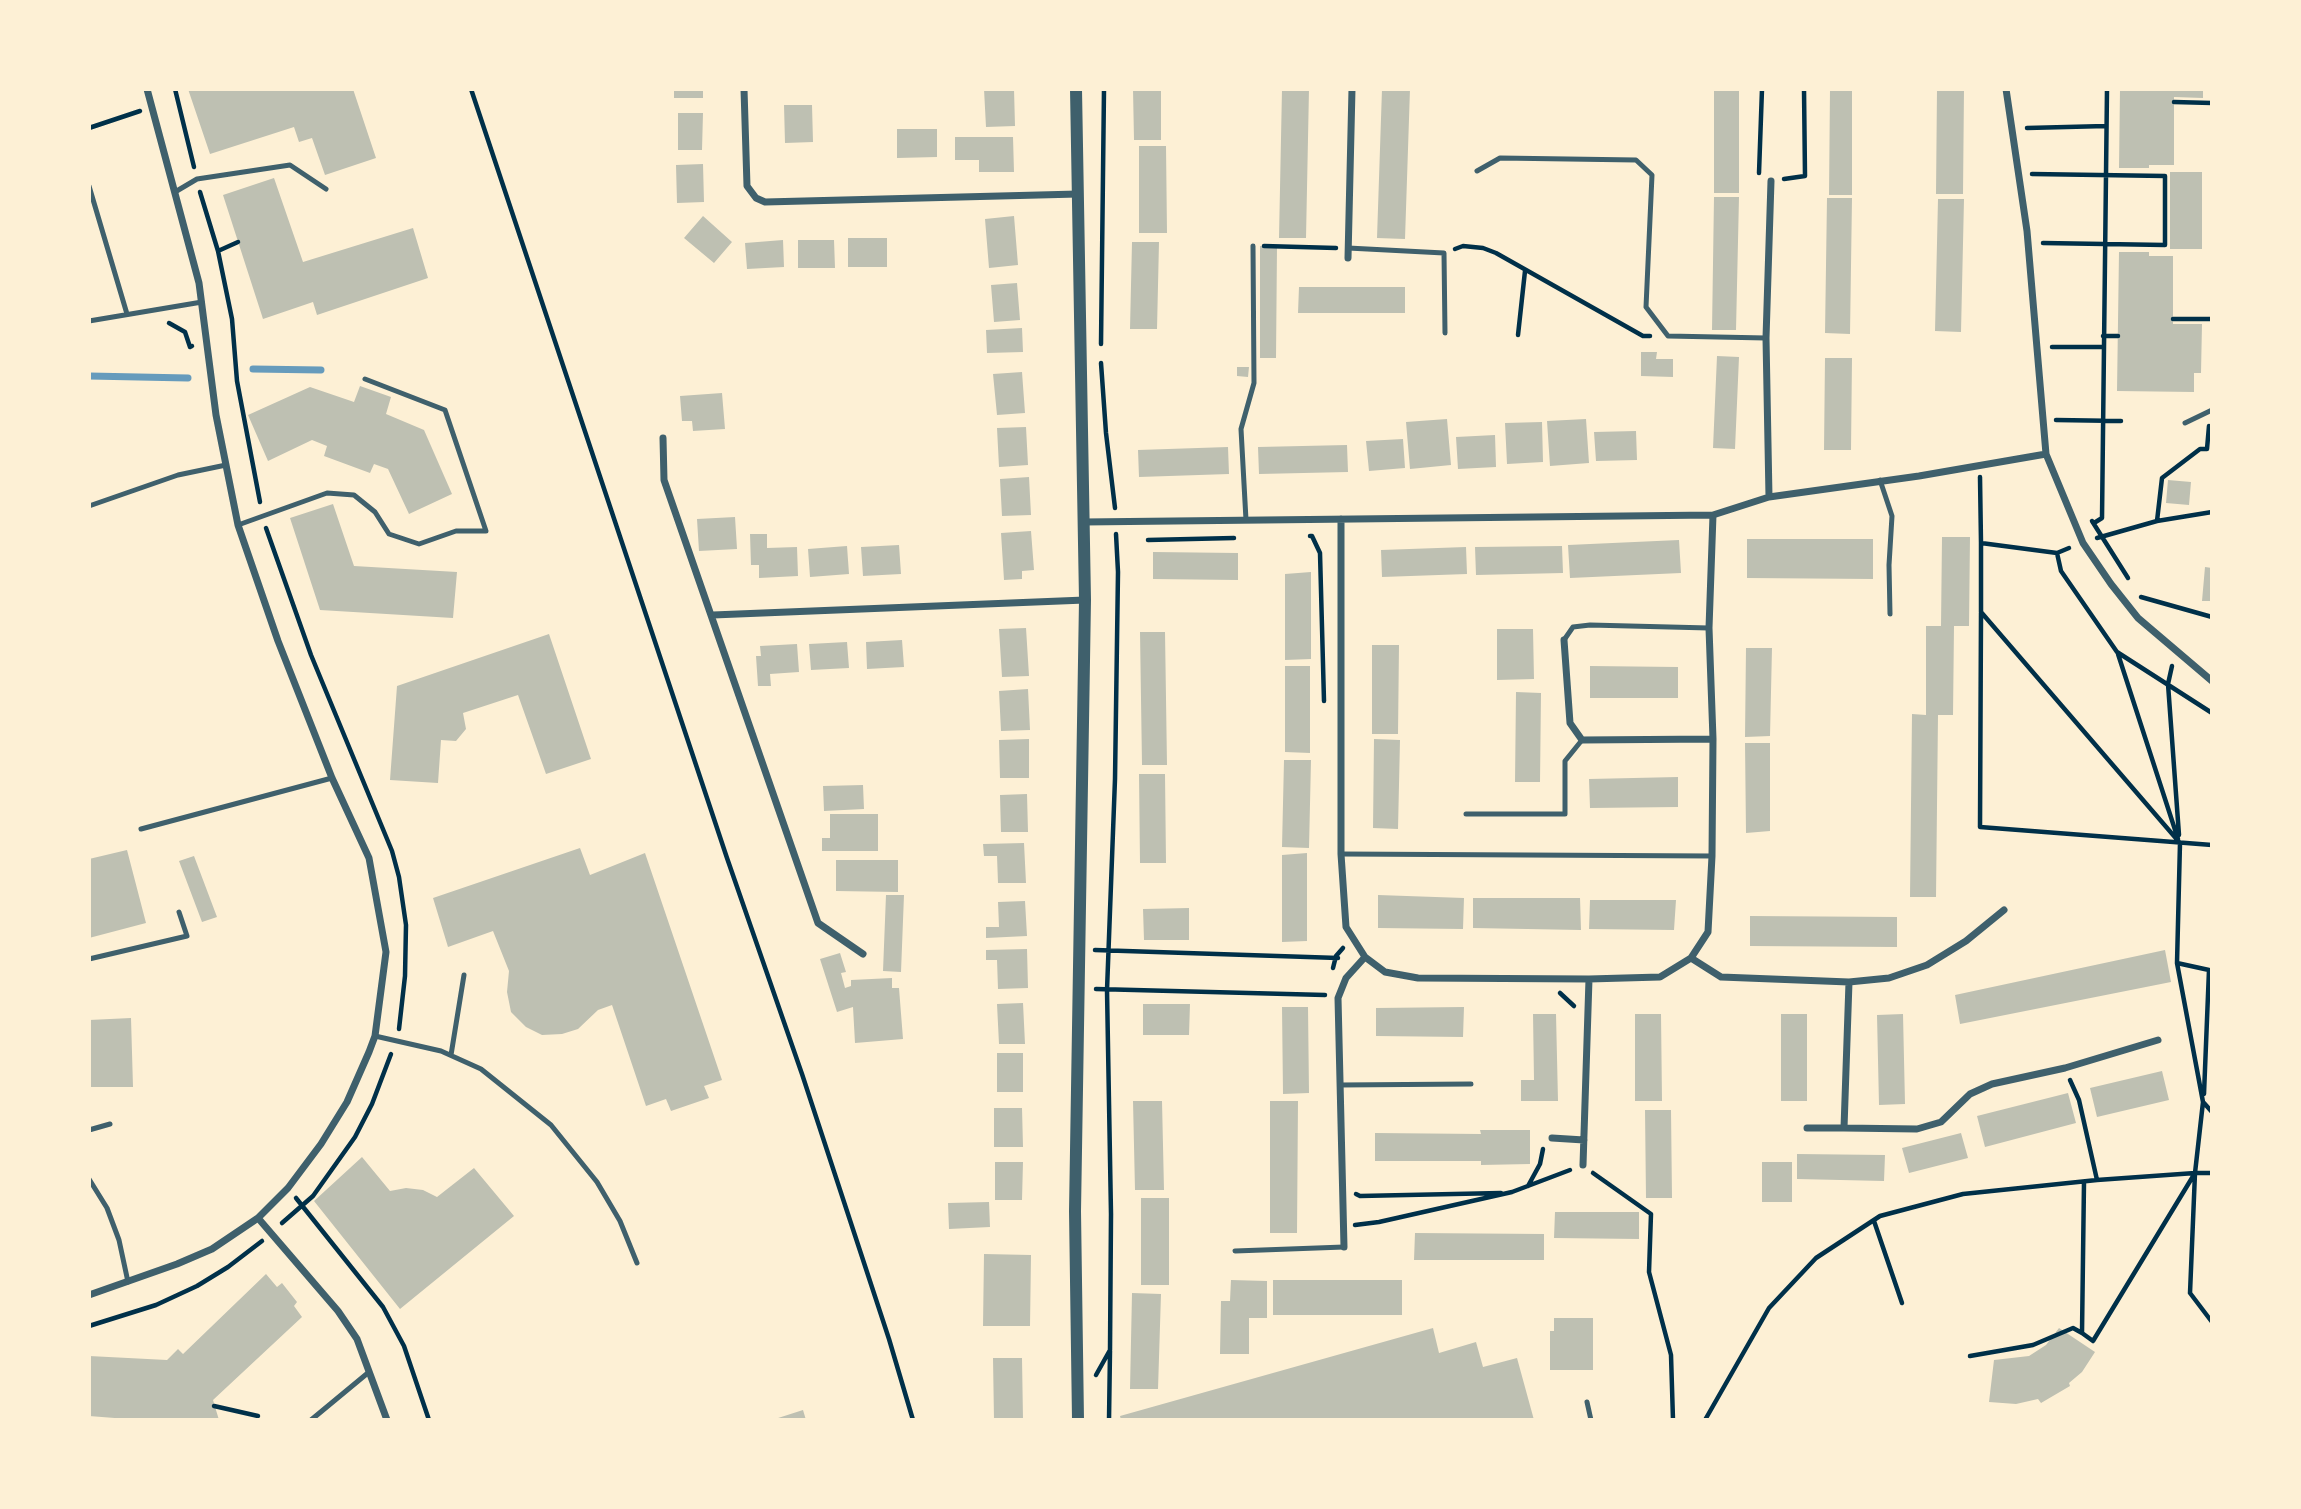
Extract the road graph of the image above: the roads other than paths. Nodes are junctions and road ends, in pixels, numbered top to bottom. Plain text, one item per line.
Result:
1 (147, 89) edge
2 (744, 89) edge
3 (1076, 89) edge
4 (1352, 89) edge
5 (2006, 89) edge
6 (1477, 171) dead end
7 (1771, 181) road end
8 (89, 186) edge
9 (326, 188) dead end
10 (175, 192) junction
11 (1078, 194) junction
12 (1253, 246) road end
13 (1348, 248) junction
14 (1348, 258) dead end
15 (202, 302) junction
16 (127, 314) junction
17 (89, 321) edge
18 (1445, 333) dead end
19 (1766, 338) junction
20 (365, 379) dead end
21 (2212, 410) edge
22 (2185, 423) dead end
23 (663, 438) dead end
24 (2046, 454) junction
25 (226, 465) junction
26 (1880, 480) junction
27 (1769, 497) junction
28 (89, 506) edge
29 (1713, 515) junction
30 (1341, 519) junction
31 (1246, 520) junction
32 (1084, 522) junction
33 (238, 525) junction
34 (1085, 600) junction
35 (1890, 614) dead end
36 (713, 615) junction
37 (1709, 628) junction
38 (1564, 640) joint
39 (2212, 681) edge
40 (1713, 739) junction
41 (1582, 740) junction
42 (332, 778) junction
43 (1466, 814) dead end
44 (141, 830) dead end
45 (1341, 854) junction
46 (1712, 856) junction
47 (2004, 910) dead end
48 (179, 912) dead end
49 (863, 954) dead end
50 (1366, 957) junction
51 (1691, 958) junction
52 (89, 959) edge
53 (464, 975) dead end
54 (1589, 979) junction
55 (1849, 982) junction
56 (375, 1036) junction
57 (2158, 1040) dead end
58 (451, 1055) junction
59 (1471, 1084) dead end
60 (1340, 1085) junction
61 (110, 1124) dead end
62 (1807, 1128) dead end
63 (1844, 1128) junction
64 (89, 1130) edge
65 (1552, 1138) dead end
66 (1584, 1140) junction
67 (1583, 1165) road end
68 (89, 1179) edge
69 (258, 1217) junction
70 (1344, 1247) joint
71 (1235, 1251) dead end
72 (637, 1263) dead end
73 (128, 1282) junction
74 (89, 1295) edge
75 (369, 1372) junction
76 (1587, 1402) dead end
77 (1078, 1413) edge
78 (311, 1420) edge
79 (387, 1420) edge
80 (1591, 1420) edge

1 - 10 street
2 - 11 street
3 - 11 street
4 - 13 street
5 - 24 street
6 - 19 lane
7 - 19 street
8 - 16 lane
9 - 10 lane
10 - 15 street
11 - 32 street
12 - 31 lane
13 - 14 street
13 - 18 lane
15 - 16 lane
15 - 25 street
16 - 17 lane
19 - 27 street
20 - 33 lane
21 - 22 lane
23 - 36 street
24 - 26 street
24 - 39 street
25 - 28 lane
25 - 33 street
26 - 27 street
26 - 35 lane
27 - 29 street
29 - 30 street
29 - 37 street
30 - 31 street
30 - 45 street
31 - 32 street
32 - 34 street
33 - 42 street
34 - 36 street
34 - 77 street
36 - 49 street
37 - 38 lane
37 - 40 street
38 - 41 street
40 - 41 street
40 - 46 street
41 - 43 lane
42 - 44 lane
42 - 56 street
45 - 46 lane
45 - 50 street
46 - 51 street
47 - 55 street
48 - 52 lane
50 - 54 street
50 - 60 street
51 - 54 street
51 - 55 street
53 - 58 lane
54 - 66 street
55 - 63 street
56 - 58 lane
56 - 69 street
57 - 63 street
58 - 72 lane
59 - 60 lane
60 - 70 street
61 - 64 lane
62 - 63 street
65 - 66 street
66 - 67 street
68 - 73 lane
69 - 73 street
69 - 75 street
70 - 71 lane
73 - 74 street
75 - 78 lane
75 - 79 street
76 - 80 lane

